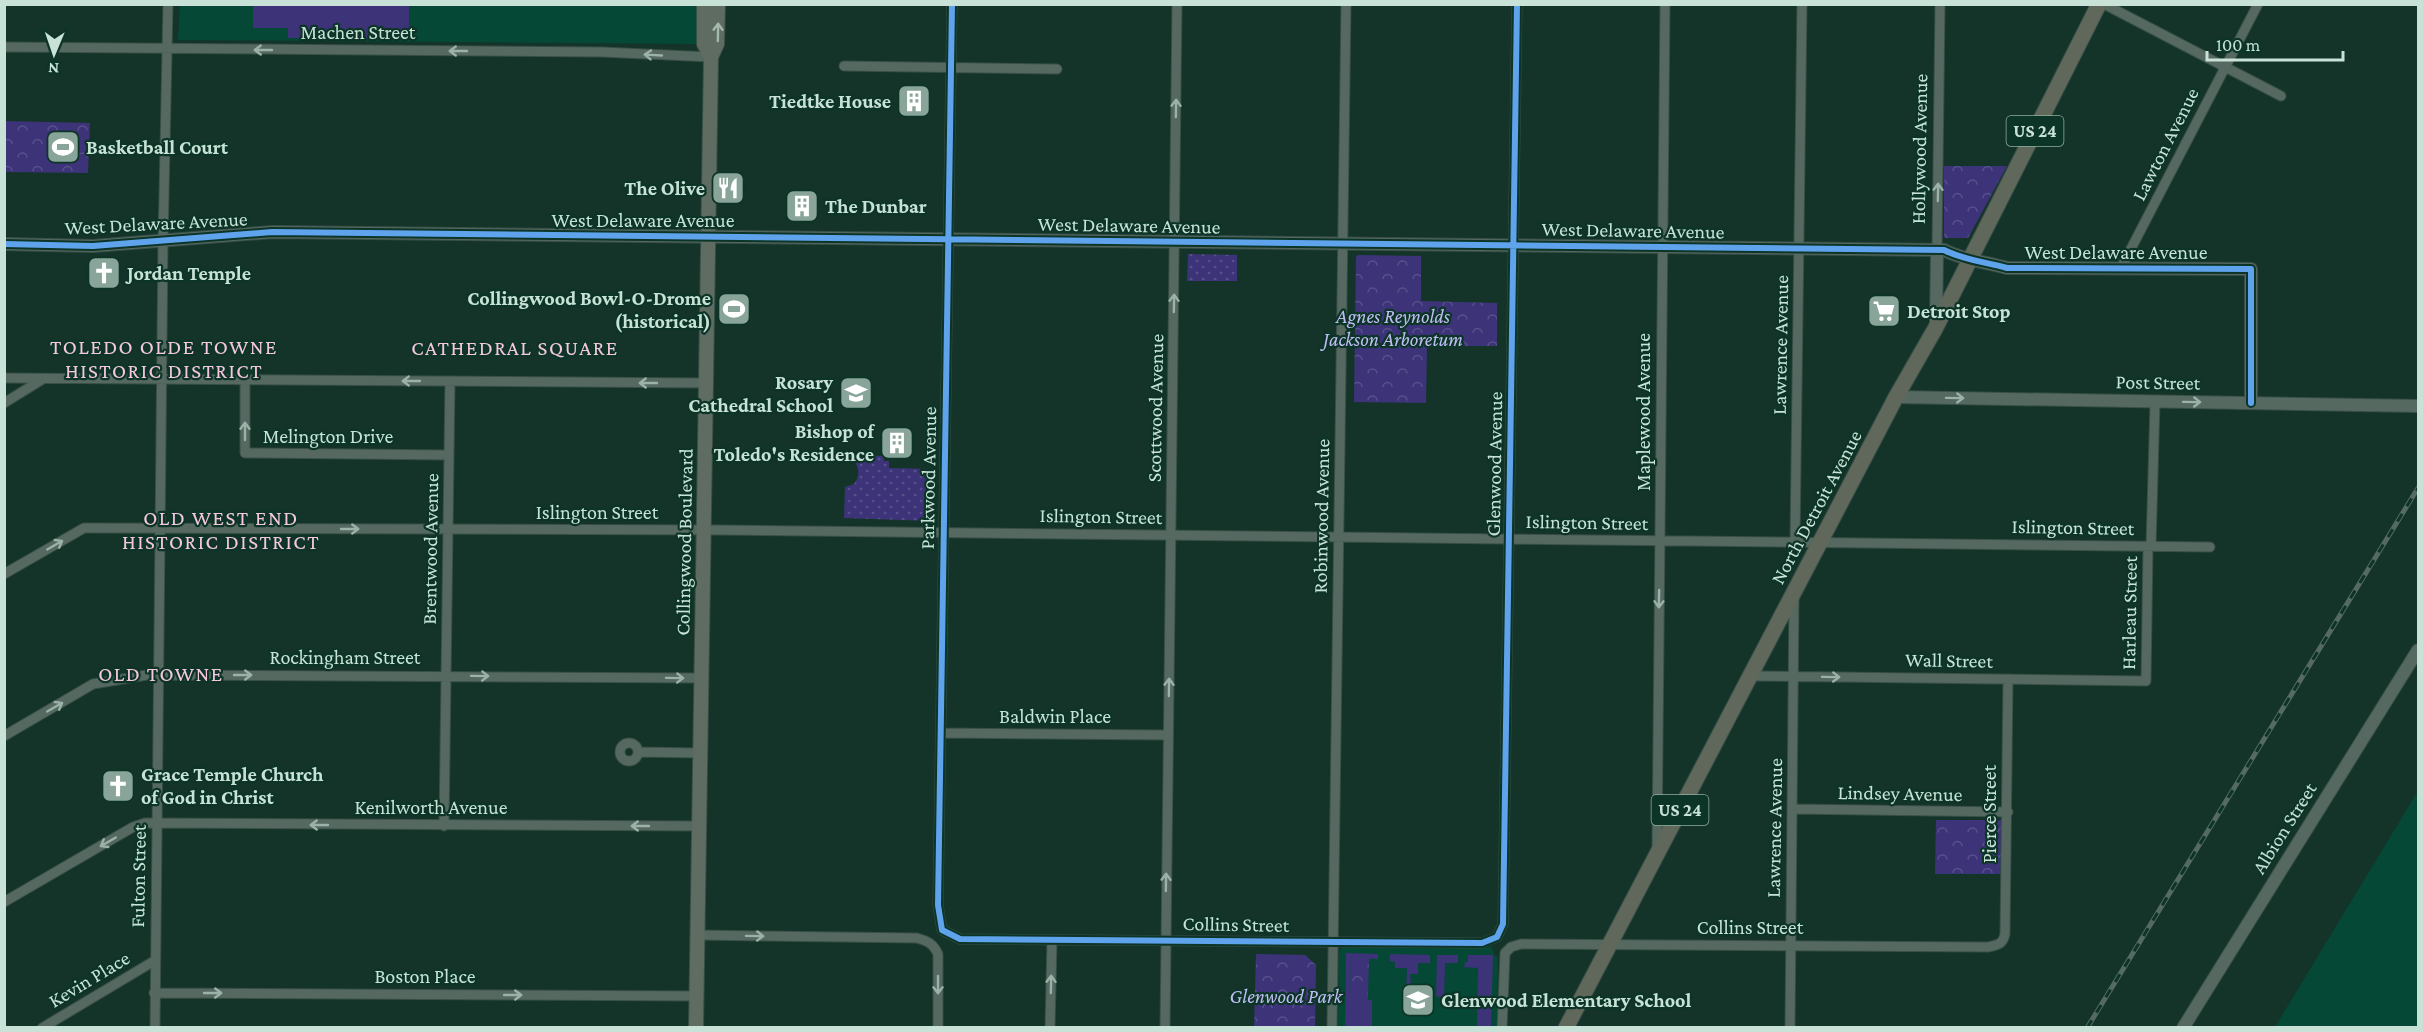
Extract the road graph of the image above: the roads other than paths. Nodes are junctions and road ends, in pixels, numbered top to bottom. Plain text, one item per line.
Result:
1 (168, 4) edge
2 (704, 4) edge
3 (718, 4) edge
4 (952, 4) edge
5 (1177, 4) edge
6 (1346, 4) edge
7 (1516, 4) edge
8 (1665, 4) edge
9 (1802, 4) edge
10 (1940, 4) edge
11 (2099, 4) edge
12 (2104, 4) edge
13 (2258, 4) edge
14 (4, 47) edge
15 (168, 49) junction
16 (711, 57) junction
17 (844, 66) dead end
18 (2226, 66) junction
19 (951, 67) junction
20 (1057, 69) dead end
21 (2281, 96) dead end
22 (709, 237) junction
23 (948, 240) junction
24 (163, 242) junction
25 (1174, 242) junction
26 (1343, 243) junction
27 (4, 244) edge
28 (1514, 245) junction
29 (1662, 247) junction
30 (1799, 248) junction
31 (1937, 250) junction
32 (1972, 258) junction
33 (2121, 268) junction
34 (1935, 329) junction
35 (4, 378) edge
36 (44, 378) junction
37 (163, 380) junction
38 (245, 380) junction
39 (450, 381) junction
40 (706, 383) junction
41 (1896, 397) junction
42 (2155, 402) junction
43 (4, 403) edge
44 (2251, 403) junction
45 (2418, 406) edge
46 (449, 455) junction
47 (160, 527) junction
48 (448, 529) junction
49 (704, 530) junction
50 (944, 533) junction
51 (1171, 535) junction
52 (1339, 537) junction
53 (1509, 539) junction
54 (1659, 540) junction
55 (1795, 542) junction
56 (1822, 542) junction
57 (2150, 546) junction
58 (2210, 547) dead end
59 (4, 574) edge
60 (1794, 593) junction
61 (2418, 650) edge
62 (2413, 667) edge
63 (159, 675) junction
64 (446, 676) junction
65 (1751, 676) junction
66 (1794, 676) junction
67 (701, 678) junction
68 (2008, 679) junction
69 (2146, 681) joint
70 (941, 733) junction
71 (1168, 735) junction
72 (4, 736) edge
73 (638, 752) dead end
74 (700, 753) junction
75 (1793, 809) junction
76 (2008, 812) junction
77 (157, 824) junction
78 (444, 826) junction
79 (699, 826) junction
80 (1657, 855) junction
81 (4, 902) edge
82 (1503, 924) joint
83 (697, 935) junction
84 (960, 939) joint
85 (1052, 939) junction
86 (1166, 940) junction
87 (1333, 942) junction
88 (1610, 945) junction
89 (1791, 945) junction
90 (1998, 945) joint
91 (154, 961) junction
92 (154, 993) junction
93 (697, 996) junction
94 (42, 1028) edge
95 (155, 1028) edge
96 (696, 1028) edge
97 (938, 1028) edge
98 (1050, 1028) edge
99 (1164, 1028) edge
100 (1332, 1028) edge
101 (1502, 1028) edge
102 (1566, 1028) edge
103 (1790, 1028) edge
104 (2183, 1028) edge

1 - 15 street, Fulton Street
2 - 16 main road, Collingwood Boulevard
16 -> 3 main road, Collingwood Boulevard
4 - 19 street, Parkwood Avenue
25 -> 5 street, Scottwood Avenue
6 - 26 street, Robinwood Avenue
7 - 28 street, Glenwood Avenue
8 - 29 street, Maplewood Avenue
9 - 30 street, Lawrence Avenue
31 -> 10 street, Hollywood Avenue
11 - 32 main road, North Detroit Avenue / US 24
12 - 18 street
13 - 18 street, Lawton Avenue
14 - 15 street, Machen Street
16 -> 15 street, Machen Street
15 - 24 street, Fulton Street
16 - 22 main road, Collingwood Boulevard
17 - 19 street
18 - 21 street
18 - 33 street, Lawton Avenue
19 - 20 street
19 - 23 street, Parkwood Avenue
22 - 23 street, West Delaware Avenue
22 - 24 street, West Delaware Avenue
22 - 40 main road, Collingwood Boulevard
23 - 25 street, West Delaware Avenue
23 - 50 street, Parkwood Avenue
24 - 27 street, West Delaware Avenue
24 - 37 street, Fulton Street
25 - 26 street, West Delaware Avenue
51 -> 25 street, Scottwood Avenue
26 - 28 street, West Delaware Avenue
26 - 52 street, Robinwood Avenue
28 - 29 street, West Delaware Avenue
28 - 53 street, Glenwood Avenue
29 - 30 street, West Delaware Avenue
29 - 54 street, Maplewood Avenue
30 - 31 street, West Delaware Avenue
30 - 55 street, Lawrence Avenue
31 - 32 street, West Delaware Avenue
31 - 34 street, Hollywood Avenue
32 - 33 street, West Delaware Avenue
32 - 34 main road, North Detroit Avenue / US 24
33 - 44 street, West Delaware Avenue
34 - 41 main road, North Detroit Avenue / US 24
35 - 36 street
36 - 37 street
36 - 43 street
37 - 38 street
37 - 47 street, Fulton Street
39 -> 38 street
46 -> 38 street, Melington Drive
40 -> 39 street
39 - 46 street, Brentwood Avenue
40 - 49 main road, Collingwood Boulevard
41 -> 42 street, Post Street
41 - 56 main road, North Detroit Avenue / US 24
42 -> 44 street, Post Street
42 - 57 street, Harleau Street
44 - 45 street, Post Street
46 - 48 street, Brentwood Avenue
47 -> 48 street, Islington Street
59 -> 47 street, Islington Street
47 - 63 street, Fulton Street
48 - 49 street, Islington Street
48 - 64 street, Brentwood Avenue
49 - 50 street, Islington Street
49 - 67 main road, Collingwood Boulevard
50 - 51 street, Islington Street
50 - 70 street, Parkwood Avenue
51 - 52 street, Islington Street
71 -> 51 street, Scottwood Avenue
52 - 53 street, Islington Street
52 - 87 street, Robinwood Avenue
53 - 54 street, Islington Street
53 - 82 street, Glenwood Avenue
54 - 55 street, Islington Street
54 -> 80 street, Maplewood Avenue
55 - 56 street, Islington Street
56 - 57 street, Islington Street
56 - 60 main road, North Detroit Avenue / US 24
57 - 58 street, Islington Street
57 - 69 street, Harleau Street
60 - 65 main road, North Detroit Avenue / US 24
60 - 66 street, Lawrence Avenue
61 - 62 street, Albion Street
62 - 104 street, Albion Street
63 -> 64 street, Rockingham Street
72 -> 63 street, Rockingham Street
63 - 77 street, Fulton Street
64 -> 67 street, Rockingham Street
64 - 78 street, Brentwood Avenue
65 - 66 street, Wall Street
65 - 80 main road, North Detroit Avenue / US 24
66 -> 68 street, Wall Street
66 - 75 street, Lawrence Avenue
67 - 74 main road, Collingwood Boulevard
68 - 69 street, Wall Street
68 - 76 street, Pierce Street
70 - 71 street, Baldwin Place
70 - 84 street, Parkwood Avenue
86 -> 71 street, Scottwood Avenue
73 - 74 street
74 - 79 main road, Collingwood Boulevard
75 - 76 street, Lindsey Avenue
75 - 89 street, Lawrence Avenue
76 - 90 street, Pierce Street
78 -> 77 street, Kenilworth Avenue
77 -> 81 street, Kenilworth Avenue
77 - 91 street, Fulton Street
79 -> 78 street, Kenilworth Avenue
79 - 83 main road, Collingwood Boulevard
80 - 88 main road, North Detroit Avenue / US 24
82 - 87 street, Collins Street
83 - 93 main road, Collingwood Boulevard
83 -> 97 street
84 - 85 street, Collins Street
85 - 86 street, Collins Street
98 -> 85 street
86 - 87 street, Collins Street
86 - 99 street, Scottwood Avenue
87 - 100 street, Robinwood Avenue
88 - 89 street, Collins Street
88 - 101 street, Collins Street
88 - 102 main road, North Detroit Avenue / US 24
89 - 90 street, Collins Street
89 - 103 street, Lawrence Avenue
91 - 92 street, Fulton Street
91 - 94 street, Kevin Place
92 -> 93 street, Boston Place
92 - 95 street, Fulton Street
93 - 96 main road, Collingwood Boulevard

